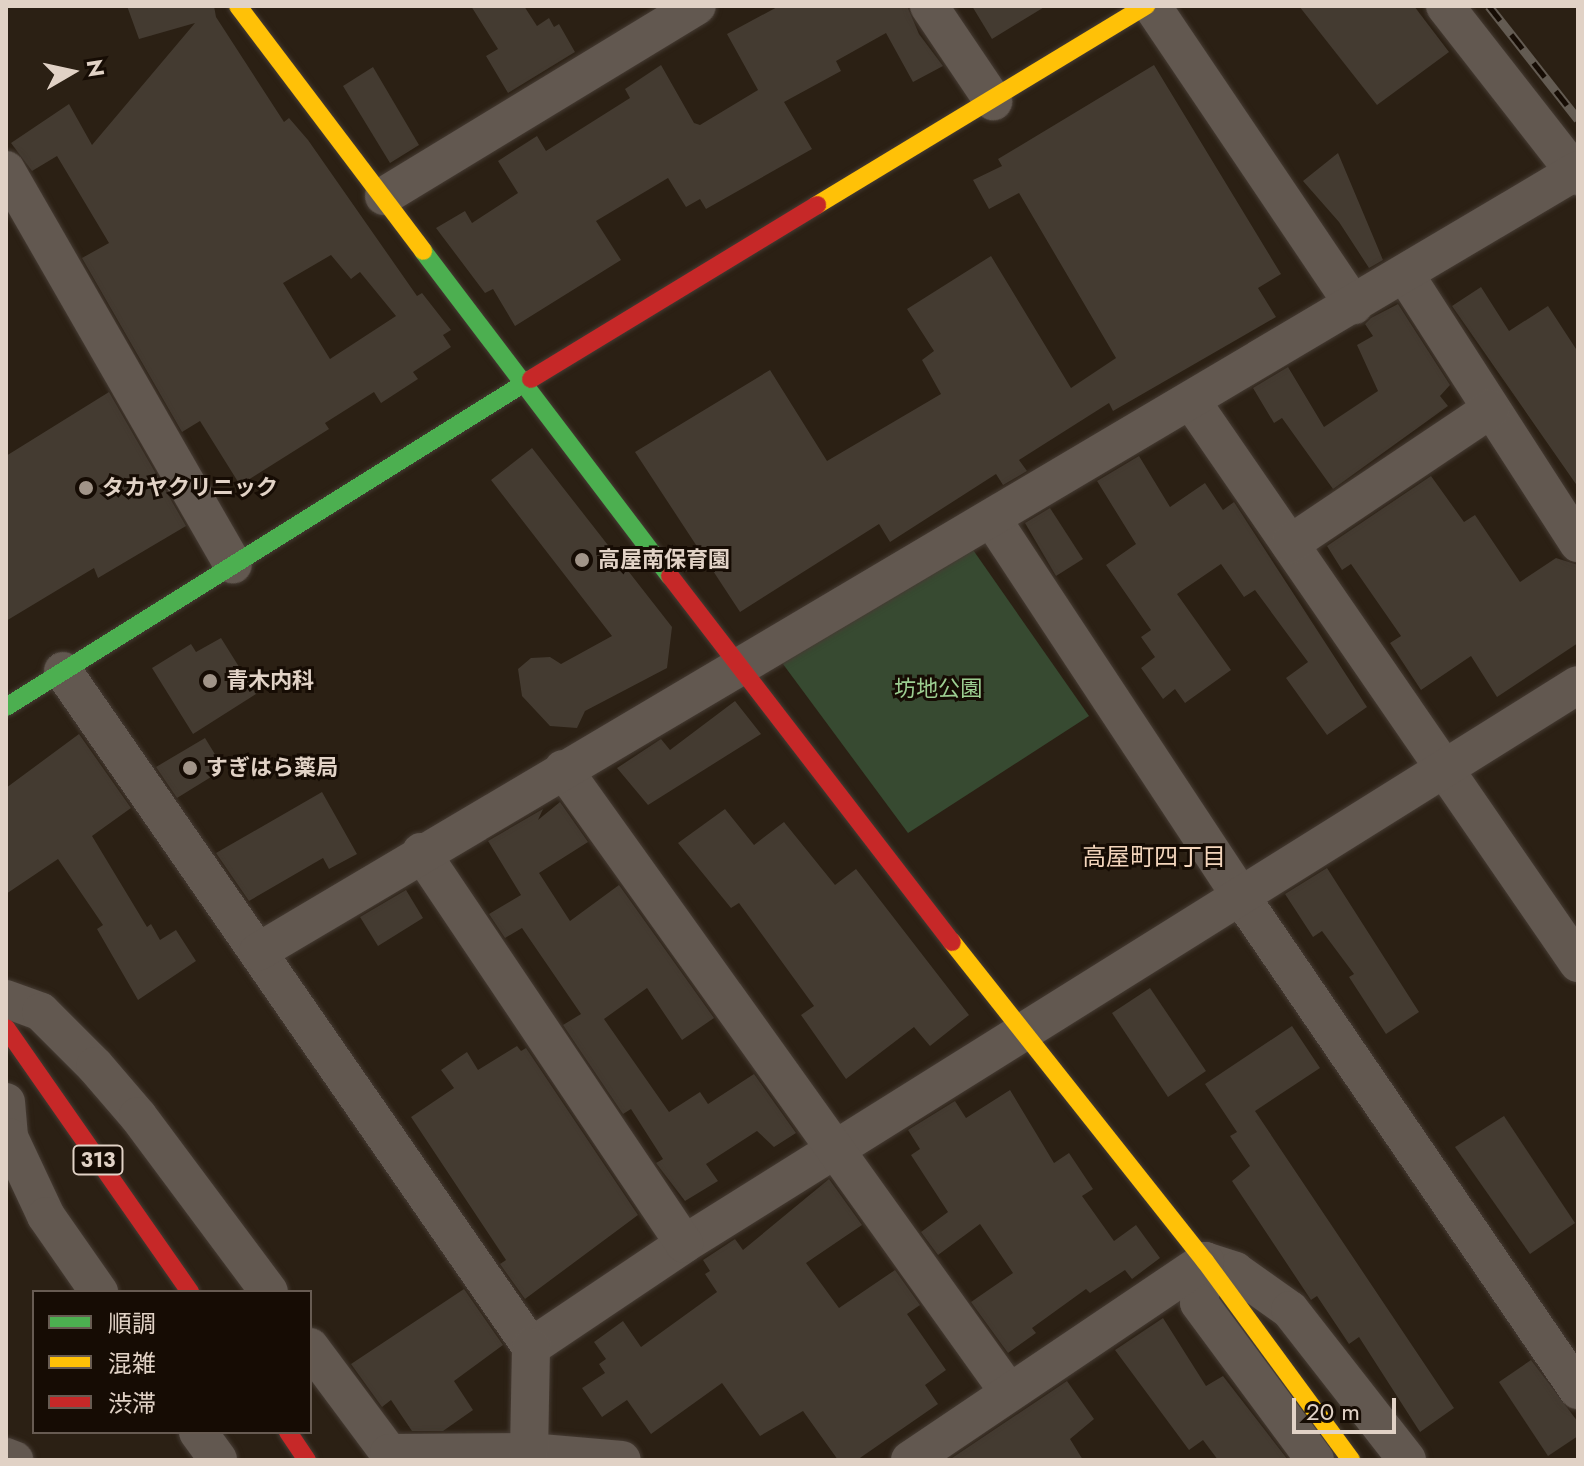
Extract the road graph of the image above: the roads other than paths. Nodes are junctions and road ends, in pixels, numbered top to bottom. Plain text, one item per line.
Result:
1 (238, 6) edge
2 (697, 6) edge
3 (929, 6) edge
4 (1146, 6) edge
5 (1152, 6) edge
6 (1445, 6) edge
7 (993, 101) junction
8 (6, 170) edge
9 (1577, 173) edge
10 (384, 196) junction
11 (1406, 276) junction
12 (1354, 305) junction
13 (523, 385) junction
14 (1192, 402) junction
15 (1491, 409) junction
16 (992, 519) junction
17 (1578, 543) edge
18 (1290, 544) junction
19 (233, 564) junction
20 (740, 664) junction
21 (63, 671) junction
22 (1578, 685) edge
23 (6, 707) edge
24 (1445, 765) junction
25 (563, 769) junction
26 (421, 852) junction
27 (1239, 894) junction
28 (258, 952) junction
29 (1578, 963) edge
30 (6, 999) edge
31 (1022, 1032) junction
32 (13, 1040) edge
33 (6, 1090) edge
34 (6, 1102) edge
35 (835, 1152) junction
36 (684, 1244) junction
37 (1205, 1261) junction
38 (98, 1290) edge
39 (189, 1290) edge
40 (268, 1290) edge
41 (531, 1347) junction
42 (312, 1350) edge
43 (1578, 1390) edge
44 (1008, 1391) junction
45 (199, 1434) edge
46 (289, 1434) edge
47 (529, 1452) junction
48 (6, 1457) edge
49 (14, 1460) edge
50 (218, 1460) edge
51 (307, 1460) edge
52 (622, 1460) edge
53 (910, 1460) edge
54 (1315, 1460) edge
55 (1351, 1460) edge
56 (1407, 1460) edge

1 - 10 main road
2 - 10 street
3 - 7 street
4 - 7 main road
5 - 12 street
6 - 9 street
7 - 13 main road
8 - 19 street
9 - 11 street
10 - 13 main road
11 - 12 street
11 - 15 street
12 - 14 street
13 - 19 main road
13 - 20 main road
14 - 16 street
14 - 18 street
15 - 17 street
15 - 18 street
16 - 20 street
16 - 27 street
18 - 24 street
19 - 21 main road
20 - 25 street
20 - 31 main road
21 - 23 main road
21 - 28 street
22 - 24 street
24 - 27 street
24 - 29 street
25 - 26 street
25 - 35 street
26 - 28 street
26 - 36 street
27 - 31 street
27 - 43 street
28 - 41 street
30 - 40 street
31 - 35 street
31 - 37 main road
32 - 33 street
32 - 39 main road, 313
34 - 38 street
35 - 36 street
35 - 44 street
36 - 41 street
37 - 44 street
37 - 54 street
37 - 55 main road
37 - 56 street
41 - 47 street
42 - 47 street
44 - 53 street
45 - 50 street
46 - 51 main road
47 - 52 street
48 - 49 street

